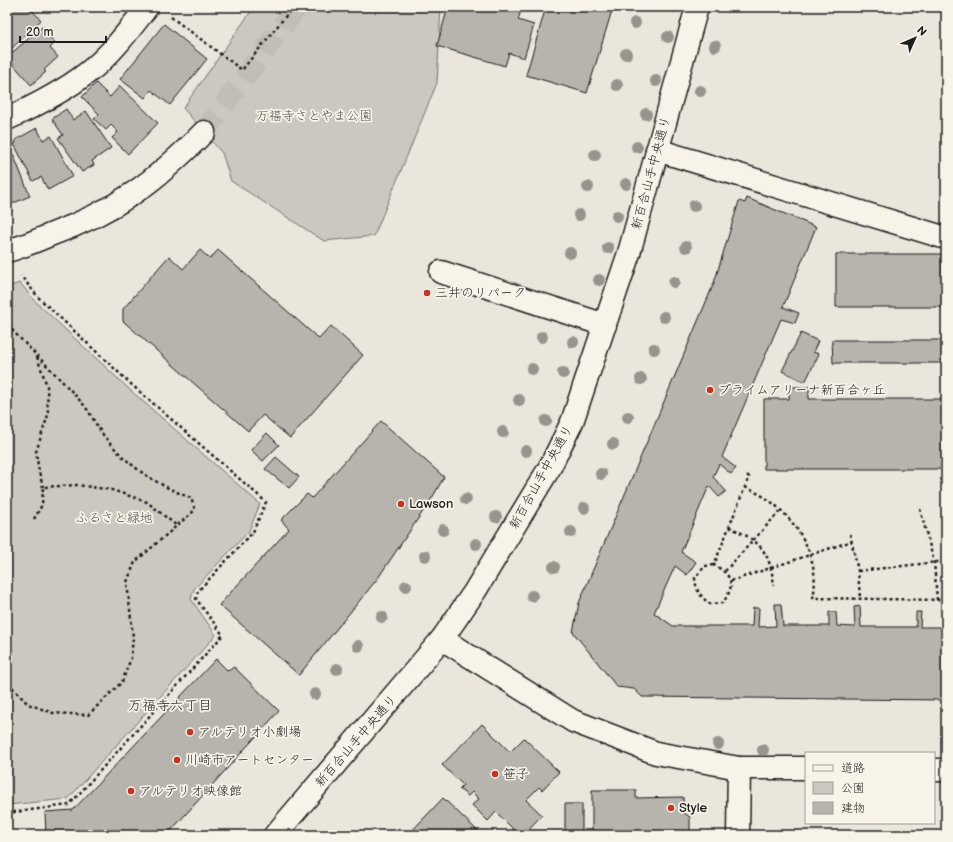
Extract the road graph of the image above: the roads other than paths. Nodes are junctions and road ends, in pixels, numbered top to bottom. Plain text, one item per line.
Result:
1 (147, 7) edge
2 (697, 7) edge
3 (7, 119) edge
4 (204, 132) tunnel mouth
5 (658, 150) junction
6 (946, 238) edge
7 (7, 251) edge
8 (441, 272) dead end
9 (605, 325) junction
10 (442, 639) junction
11 (739, 768) junction
12 (805, 768) edge
13 (935, 770) edge
14 (946, 770) edge
15 (274, 835) edge
16 (738, 835) edge

1 - 3 street
2 - 5 street, 新百合山手中央通り
4 - 7 street
5 - 6 street
5 - 9 street, 新百合山手中央通り
8 - 9 street
9 - 10 street, 新百合山手中央通り
10 - 11 street
10 - 15 street, 新百合山手中央通り
11 - 12 street
11 - 16 street
13 - 14 street

